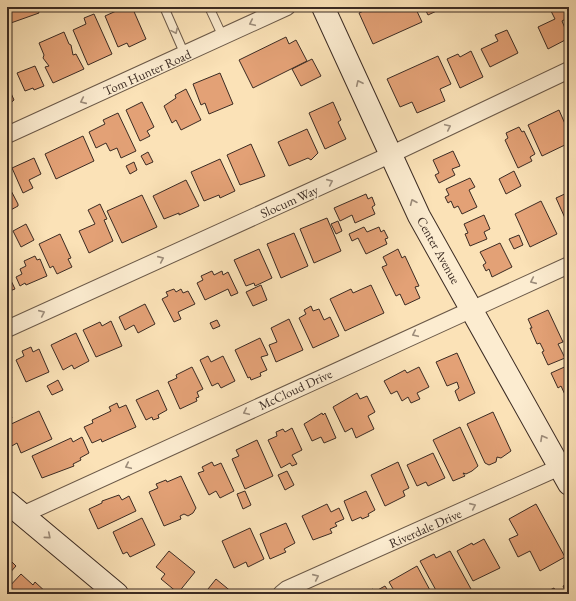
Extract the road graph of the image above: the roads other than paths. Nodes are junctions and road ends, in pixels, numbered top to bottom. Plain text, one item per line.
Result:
1 (164, 7) edge
2 (209, 7) edge
3 (287, 7) edge
4 (323, 7) edge
5 (224, 37) junction
6 (185, 55) junction
7 (569, 70) edge
8 (7, 135) edge
9 (392, 154) junction
10 (569, 265) edge
11 (472, 308) junction
12 (7, 329) edge
13 (566, 472) edge
14 (15, 508) edge
15 (117, 594) edge
16 (281, 594) edge

1 -> 6 lane
2 - 5 lane
3 -> 5 street, Tom Hunter Road
9 -> 4 main road, Center Avenue
5 - 6 street, Tom Hunter Road
6 -> 8 street, Tom Hunter Road
9 -> 7 street, Slocum Way
11 -> 9 main road, Center Avenue
12 -> 9 street, Slocum Way
10 -> 11 street, McCloud Drive
13 -> 11 main road, Center Avenue
11 -> 14 street, McCloud Drive
16 -> 13 street, Riverdale Drive
14 -> 15 main road

